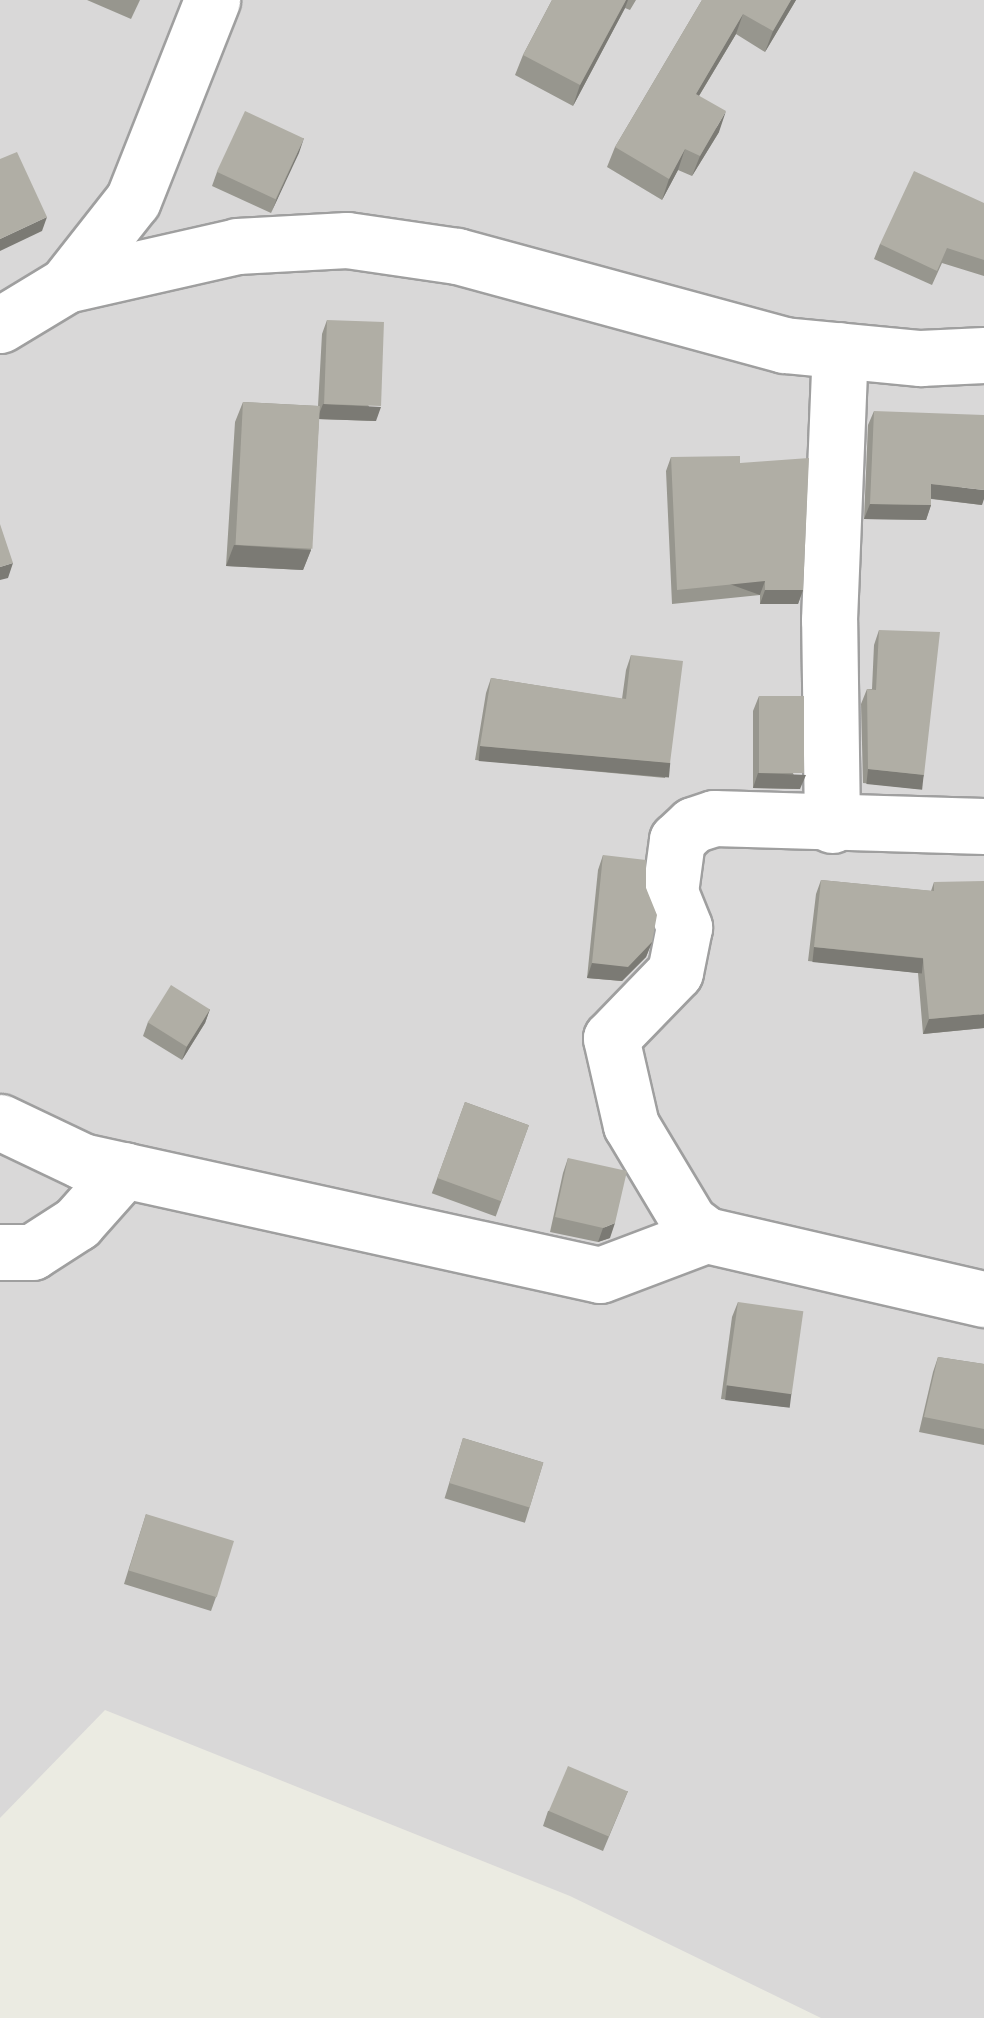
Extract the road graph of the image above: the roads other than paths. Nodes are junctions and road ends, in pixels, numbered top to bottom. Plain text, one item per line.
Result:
1 (212, 0) edge
2 (133, 200) junction
3 (164, 263) junction
4 (66, 285) junction
5 (0, 325) edge
6 (840, 350) junction
7 (984, 356) edge
8 (832, 826) junction
9 (984, 826) edge
10 (0, 1122) edge
11 (124, 1170) junction
12 (706, 1235) junction
13 (0, 1252) edge
14 (984, 1299) edge

1 - 2 street
2 - 3 street
2 - 4 street
3 - 4 street
3 - 6 street
4 - 5 street
6 - 7 street
6 - 8 street
8 - 9 street
8 - 12 street
10 - 11 street
11 - 12 street
11 - 13 street
12 - 14 street

